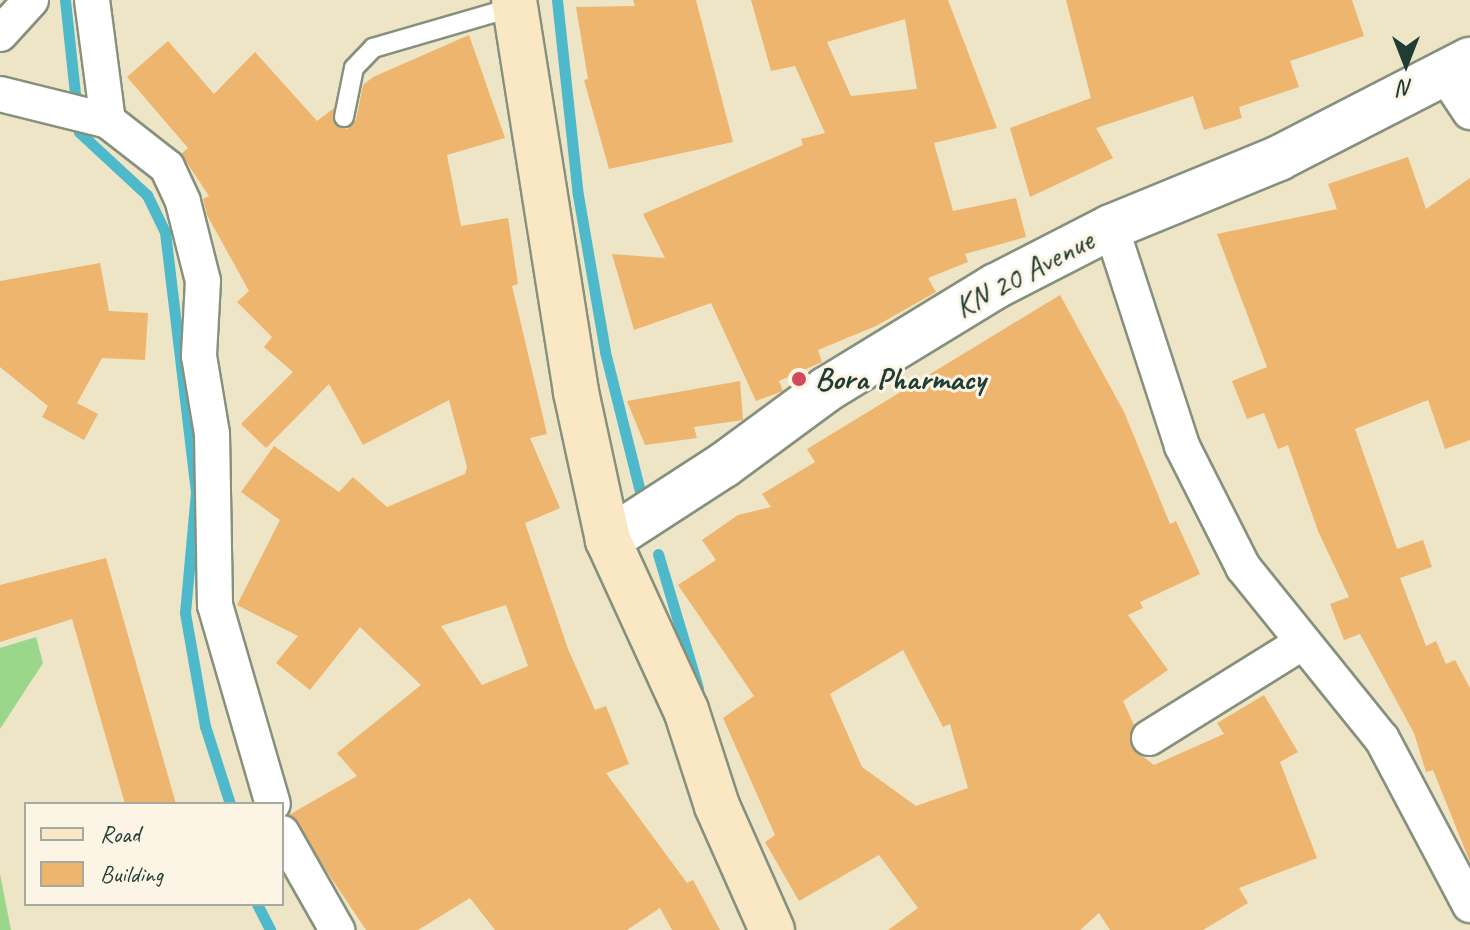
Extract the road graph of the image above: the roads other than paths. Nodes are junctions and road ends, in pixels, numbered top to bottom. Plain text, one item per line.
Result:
1 (31, 0) edge
2 (92, 0) edge
3 (514, 3) edge
4 (0, 34) edge
5 (1457, 66) edge
6 (0, 94) edge
7 (1470, 112) edge
8 (98, 117) junction
9 (344, 117) dead end
10 (1111, 227) junction
11 (608, 540) junction
12 (1303, 642) junction
13 (1149, 738) dead end
14 (272, 802) edge
15 (284, 837) edge
16 (1470, 905) edge
17 (337, 930) edge
18 (772, 930) edge

1 - 4 street
2 - 8 street
3 - 9 lane
3 - 11 main road
5 - 7 street
5 - 10 street, KN 20 Avenue
6 - 8 street
8 - 14 street
10 - 11 street, KN 20 Avenue
10 - 12 street
11 - 18 main road
12 - 13 street
12 - 16 street
15 - 17 street

